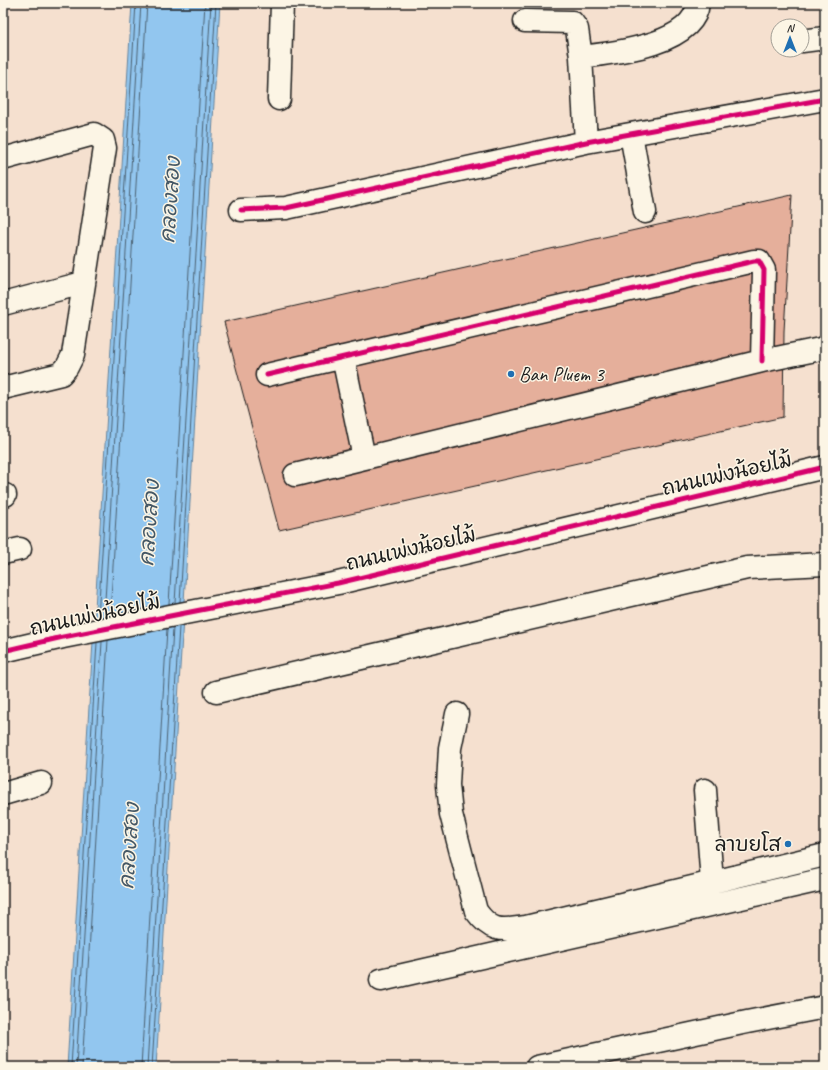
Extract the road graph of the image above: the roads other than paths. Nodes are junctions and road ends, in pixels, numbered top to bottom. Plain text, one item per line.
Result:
1 (282, 3) edge
2 (698, 3) edge
3 (526, 21) dead end
4 (825, 38) edge
5 (810, 39) edge
6 (581, 57) junction
7 (825, 99) edge
8 (279, 100) dead end
9 (631, 134) junction
10 (586, 142) junction
11 (3, 159) edge
12 (241, 210) dead end
13 (645, 212) dead end
14 (84, 283) junction
15 (3, 304) edge
16 (825, 348) edge
17 (342, 357) junction
18 (762, 361) junction
19 (267, 375) dead end
20 (3, 388) edge
21 (364, 458) junction
22 (825, 467) edge
23 (295, 475) dead end
24 (825, 564) edge
25 (3, 651) edge
26 (216, 692) dead end
27 (456, 714) dead end
28 (41, 783) dead end
29 (705, 790) dead end
30 (3, 794) edge
31 (825, 855) edge
32 (825, 879) edge
33 (712, 882) junction
34 (381, 980) dead end
35 (825, 1007) edge
36 (537, 1067) edge

1 - 8 street
2 - 6 street
3 - 6 street
4 - 5 street
6 - 10 street
7 - 9 street
9 - 10 street
9 - 13 street
10 - 12 street
11 - 14 street
14 - 15 street
14 - 20 street
16 - 18 street
17 - 18 street
17 - 19 street
17 - 21 street
18 - 21 street
21 - 23 street
22 - 25 street, ถนนเพ่งน้อยไม้
24 - 26 street
27 - 33 street
28 - 30 street
29 - 33 street
31 - 33 street
32 - 34 street
35 - 36 street

